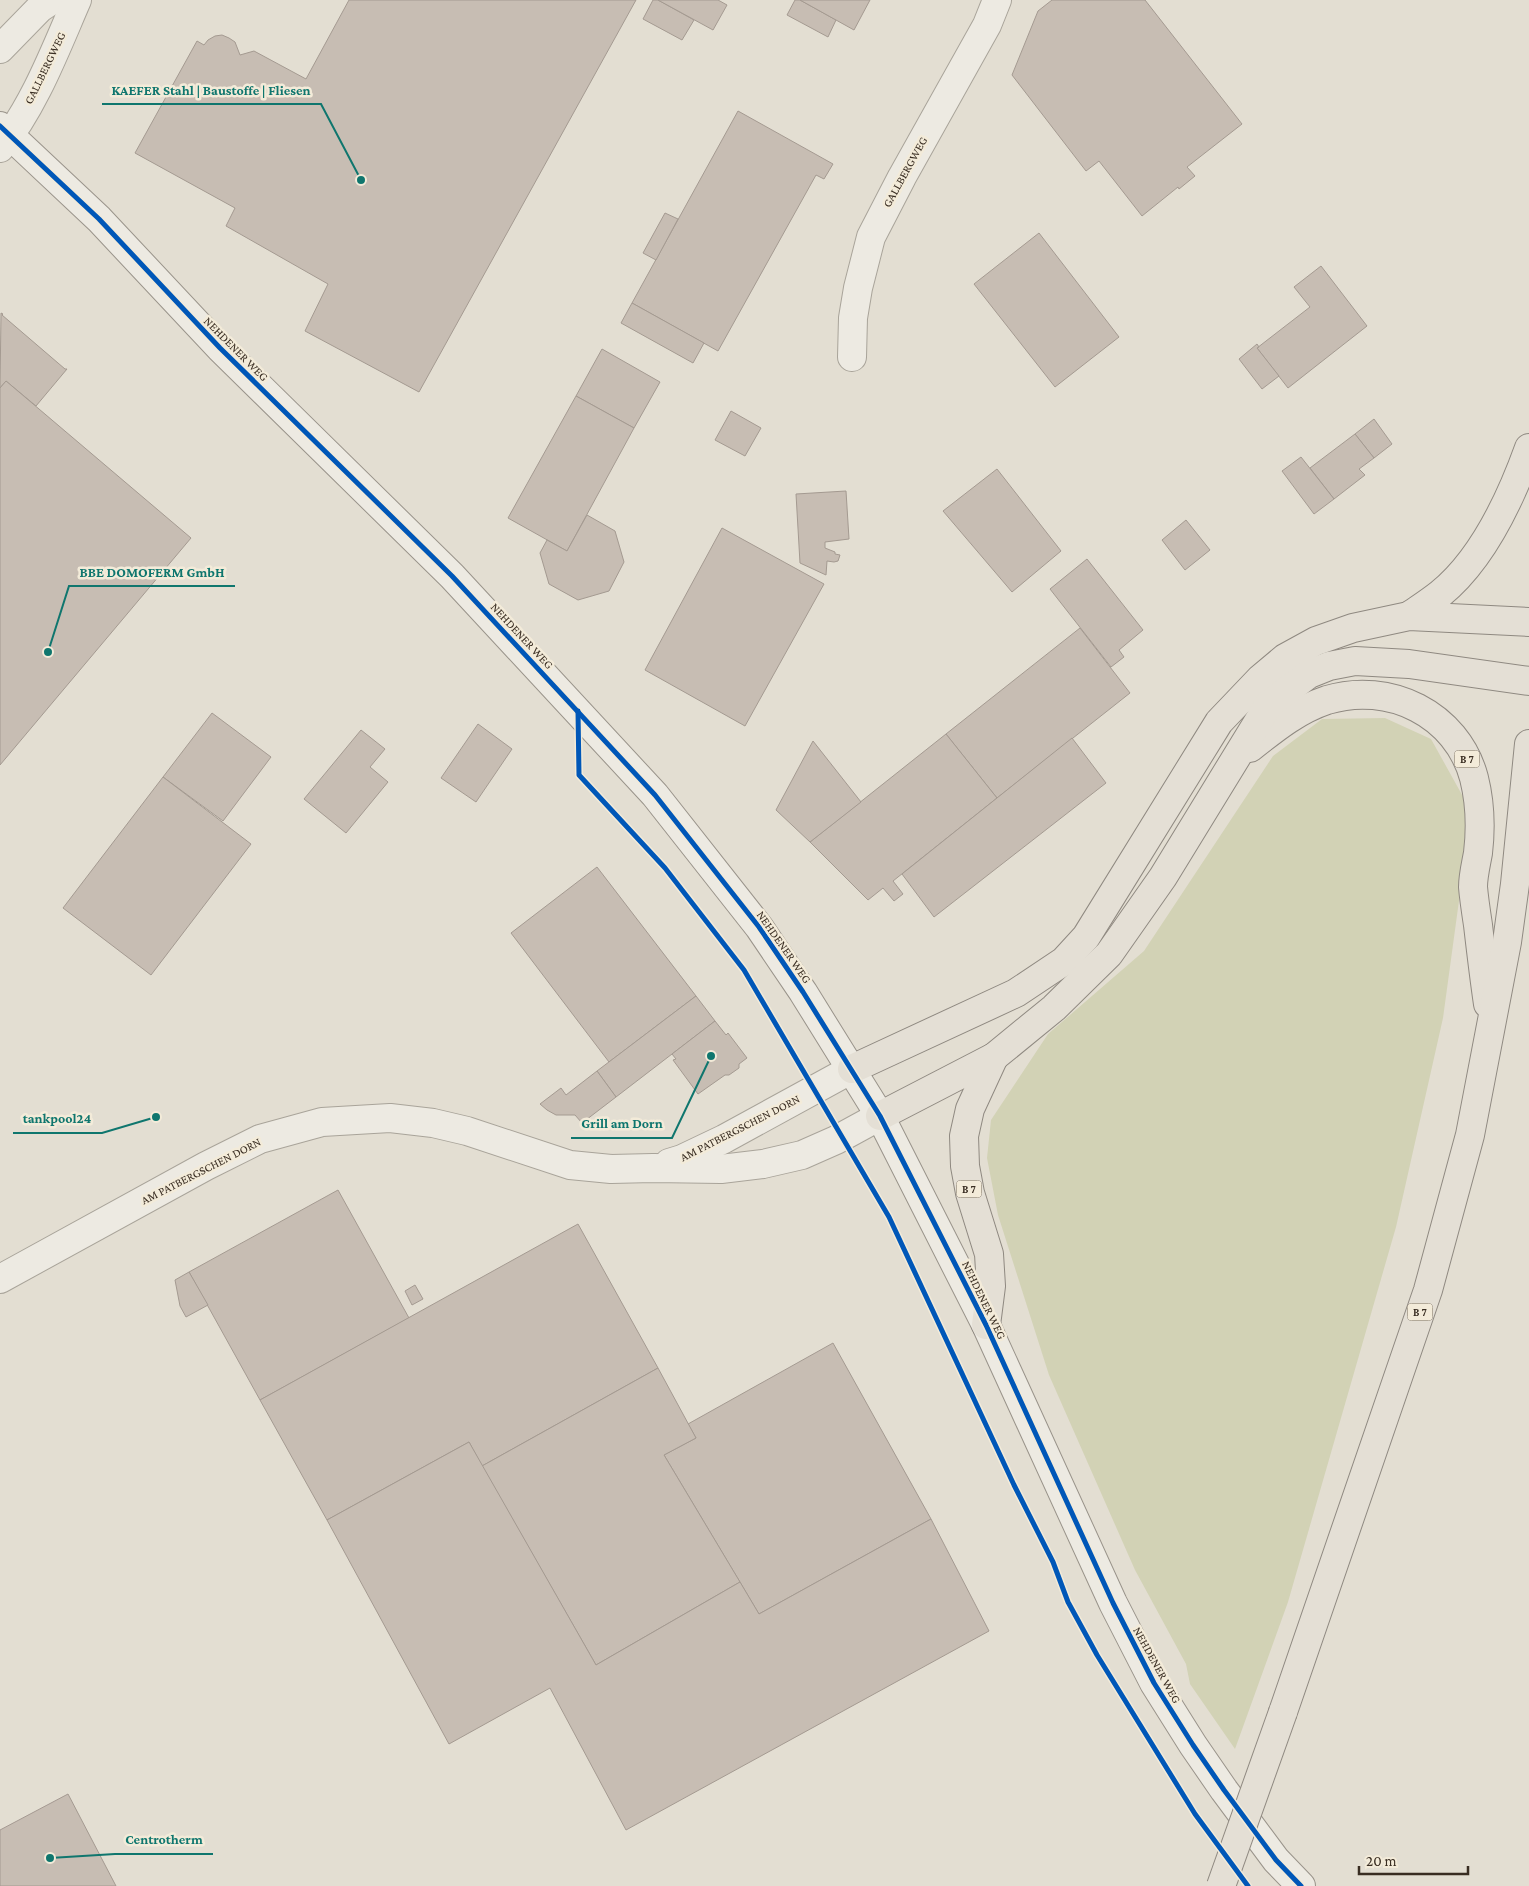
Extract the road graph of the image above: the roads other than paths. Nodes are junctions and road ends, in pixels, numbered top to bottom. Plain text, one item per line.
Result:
1 (52, 0) edge
2 (77, 0) edge
3 (997, 0) edge
4 (0, 49) edge
5 (4, 136) edge
6 (852, 357) dead end
7 (1529, 448) edge
8 (1409, 616) junction
9 (1529, 622) edge
10 (1529, 681) edge
11 (1529, 744) edge
12 (1237, 758) junction
13 (1491, 1030) junction
14 (994, 1057) junction
15 (852, 1069) junction
16 (880, 1116) junction
17 (652, 1168) junction
18 (0, 1279) edge
19 (986, 1325) junction
20 (1221, 1886) edge
21 (1301, 1886) edge

1 - 4 street
2 - 5 street, GALLBERGWEG
3 - 6 street, GALLBERGWEG
5 - 15 street, NEHDENER WEG
7 - 8 main road
8 - 9 main road
8 - 15 main road
10 - 12 main road, B 7
11 - 13 main road, B 7
12 - 13 main road, B 7
12 - 14 main road, B 7
13 - 20 main road, B 7, bridge
14 - 16 main road, B 7
14 - 19 main road, B 7
15 - 16 street, NEHDENER WEG
15 - 17 street, AM PATBERGSCHEN DORN
16 - 17 street, AM PATBERGSCHEN DORN
16 - 19 street, NEHDENER WEG
17 - 18 street, AM PATBERGSCHEN DORN
19 - 21 street, NEHDENER WEG

